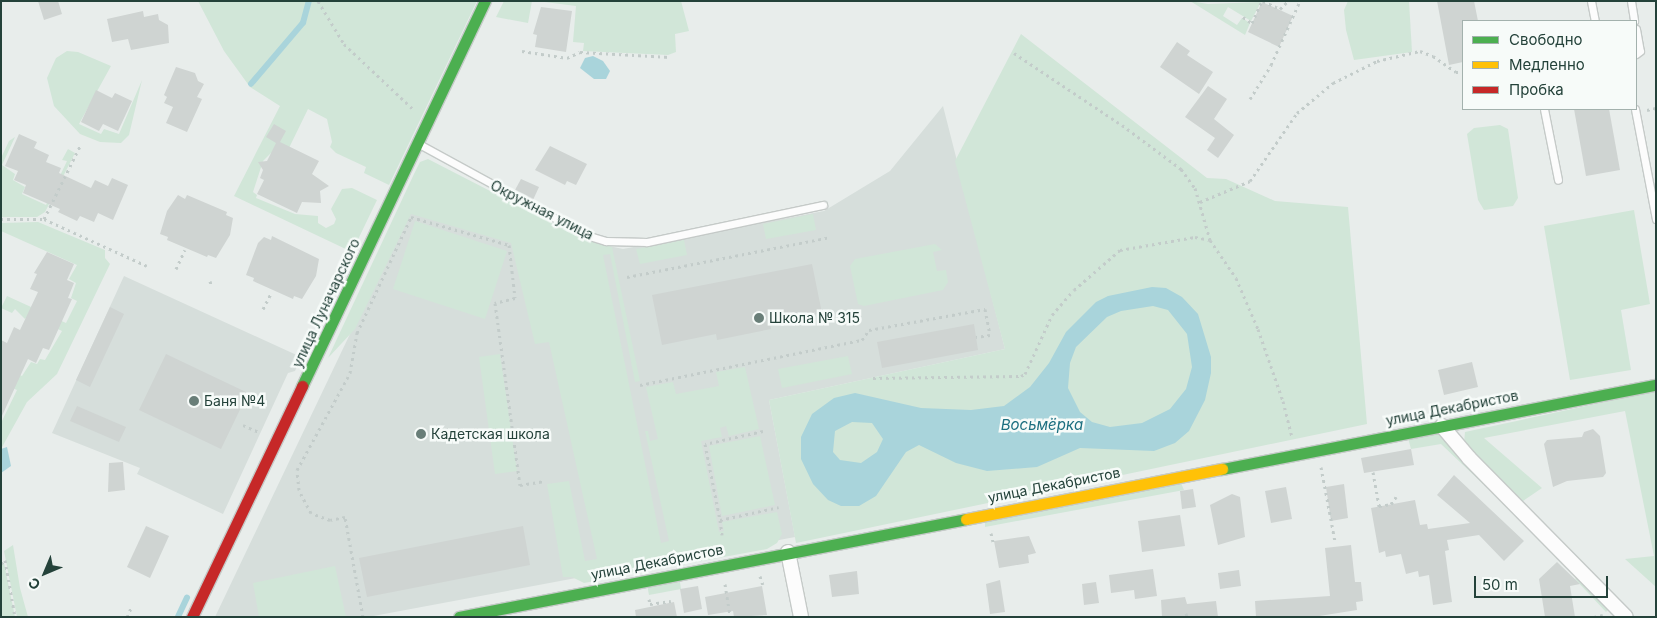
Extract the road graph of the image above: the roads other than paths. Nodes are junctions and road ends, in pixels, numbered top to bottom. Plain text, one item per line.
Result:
1 (485, 1) edge
2 (1591, 1) edge
3 (1631, 1) edge
4 (1594, 20) edge
5 (1634, 20) edge
6 (1637, 34) edge
7 (1637, 53) edge
8 (1544, 110) edge
9 (1635, 110) edge
10 (417, 143) junction
11 (1558, 180) dead end
12 (823, 205) dead end
13 (1656, 219) edge
14 (1656, 385) edge
15 (1442, 426) junction
16 (788, 552) junction
17 (192, 617) edge
18 (459, 617) edge
19 (801, 617) edge
20 (1626, 617) edge

1 - 10 street, улица Луначарского
2 - 4 lane
3 - 5 lane
6 - 7 lane
8 - 11 lane
9 - 13 lane
10 - 12 lane, Окружная улица
10 - 17 street, улица Луначарского
14 - 15 street, улица Декабристов
15 - 16 street, улица Декабристов
15 - 20 street
16 - 18 street, улица Декабристов
16 - 19 street

